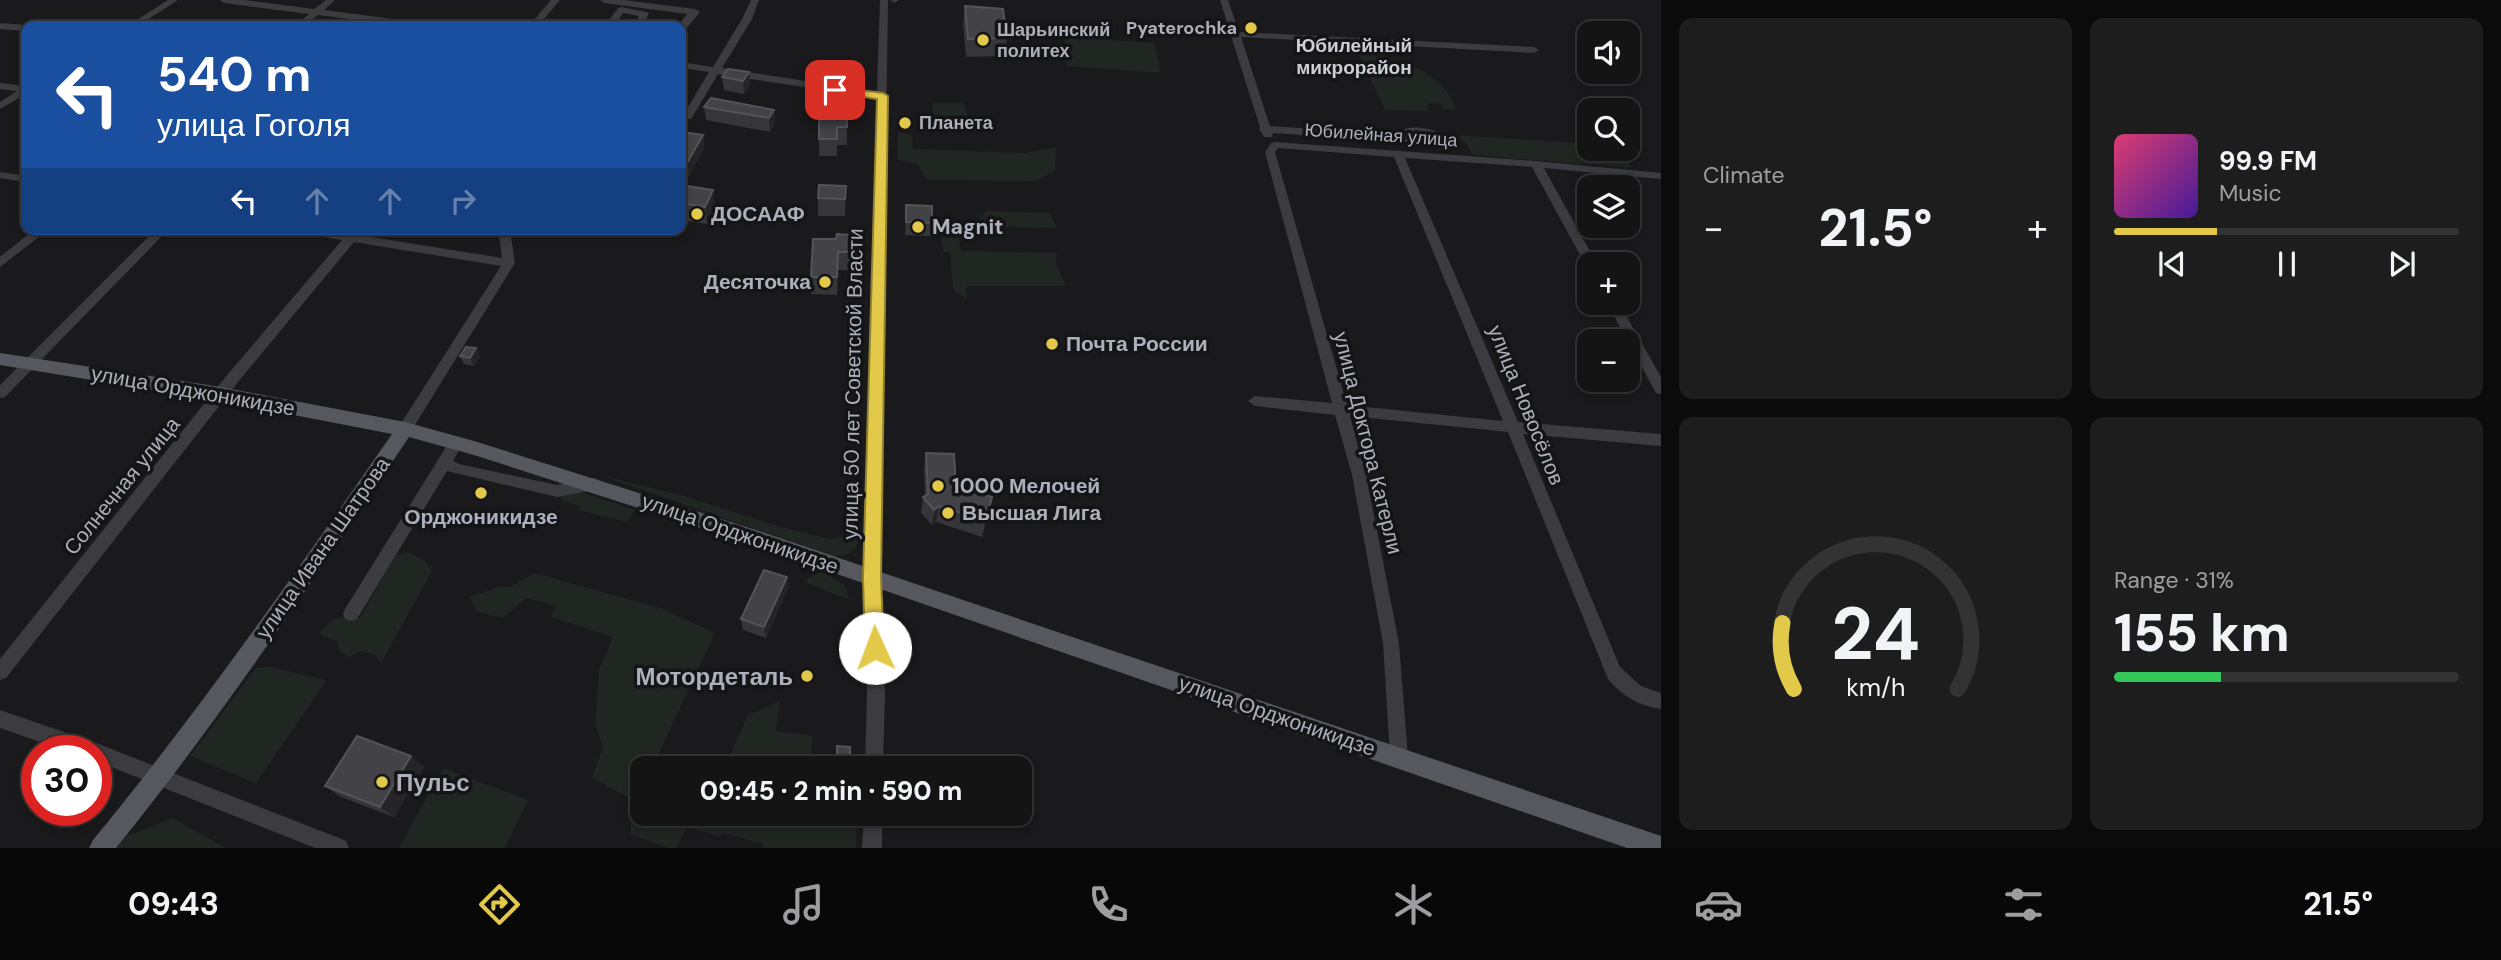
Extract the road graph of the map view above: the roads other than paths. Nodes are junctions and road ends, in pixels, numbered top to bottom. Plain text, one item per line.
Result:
1 (174, 0) edge
2 (224, 0) edge
3 (331, 0) edge
4 (555, 0) edge
5 (604, 0) edge
6 (755, 0) edge
7 (884, 0) edge
8 (1224, 0) edge
9 (316, 13) junction
10 (140, 21) edge
11 (306, 21) edge
12 (383, 21) edge
13 (537, 21) edge
14 (613, 21) edge
15 (641, 21) edge
16 (686, 22) edge
17 (0, 26) edge
18 (21, 28) edge
19 (1233, 34) junction
20 (1534, 50) dead end
21 (686, 66) edge
22 (714, 71) junction
23 (0, 86) edge
24 (21, 89) edge
25 (21, 93) edge
26 (883, 96) junction
27 (0, 106) edge
28 (687, 117) dead end
29 (1264, 129) junction
30 (1434, 133) dead end
31 (1275, 145) junction
32 (1398, 154) junction
33 (1536, 164) junction
34 (1640, 174) junction
35 (0, 175) edge
36 (1661, 176) edge
37 (21, 178) edge
38 (1661, 187) edge
39 (35, 235) edge
40 (157, 235) edge
41 (352, 235) edge
42 (364, 235) edge
43 (505, 235) edge
44 (1584, 252) edge
45 (0, 263) edge
46 (509, 263) junction
47 (1620, 315) edge
48 (0, 359) edge
49 (29, 364) junction
50 (1661, 389) edge
51 (0, 393) edge
52 (222, 394) junction
53 (1255, 401) dead end
54 (1341, 410) junction
55 (1511, 428) junction
56 (405, 429) junction
57 (1661, 440) edge
58 (456, 443) junction
59 (444, 463) junction
60 (594, 484) junction
61 (872, 578) junction
62 (351, 614) dead end
63 (0, 672) edge
64 (1661, 701) edge
65 (0, 719) edge
66 (48, 735) edge
67 (874, 756) edge
68 (112, 757) edge
69 (1399, 757) junction
70 (161, 776) junction
71 (873, 826) edge
72 (101, 848) edge
73 (339, 848) edge
74 (872, 848) edge
75 (1661, 848) edge

1 - 10 street
2 - 9 street
3 - 9 street
4 - 13 street
5 - 16 street
6 - 22 street
7 - 26 street, улица 50 лет Советской Власти
8 - 19 street, Юбилейная улица
9 - 11 street
9 - 12 street
14 - 15 street
17 - 18 street
19 - 20 street
19 - 29 street, Юбилейная улица
21 - 22 street
22 - 26 street
22 - 28 street
23 - 24 street
25 - 27 street
26 - 61 street, улица 50 лет Советской Власти
29 - 30 street
29 - 31 street, Юбилейная улица
31 - 32 street, Юбилейная улица
31 - 54 street, улица Доктора Катерли
32 - 33 street, Юбилейная улица
32 - 55 street, улица Новосёлов
33 - 34 street, Юбилейная улица
33 - 44 street
34 - 36 street, Юбилейная улица
34 - 38 street
35 - 37 street
39 - 45 street
40 - 49 street
41 - 52 street, Солнечная улица
42 - 46 street
43 - 46 street
46 - 56 street, улица Ивана Шатрова
47 - 50 street
48 - 49 main road, улица Орджоникидзе
49 - 51 street
49 - 52 main road, улица Орджоникидзе
52 - 56 main road, улица Орджоникидзе
52 - 63 street, Солнечная улица
53 - 54 street
54 - 55 street
54 - 69 street, улица Доктора Катерли
55 - 57 street
55 - 64 street, улица Новосёлов
56 - 58 main road, улица Орджоникидзе
56 - 70 main road, улица Ивана Шатрова
58 - 59 street
58 - 60 main road, улица Орджоникидзе
59 - 60 street
59 - 62 street
60 - 61 main road, улица Орджоникидзе
61 - 67 street, улица 50 лет Советской Власти
61 - 69 main road, улица Орджоникидзе
65 - 66 street
68 - 70 street
69 - 75 main road, улица Орджоникидзе
70 - 72 main road, улица Ивана Шатрова
70 - 73 street
71 - 74 street

